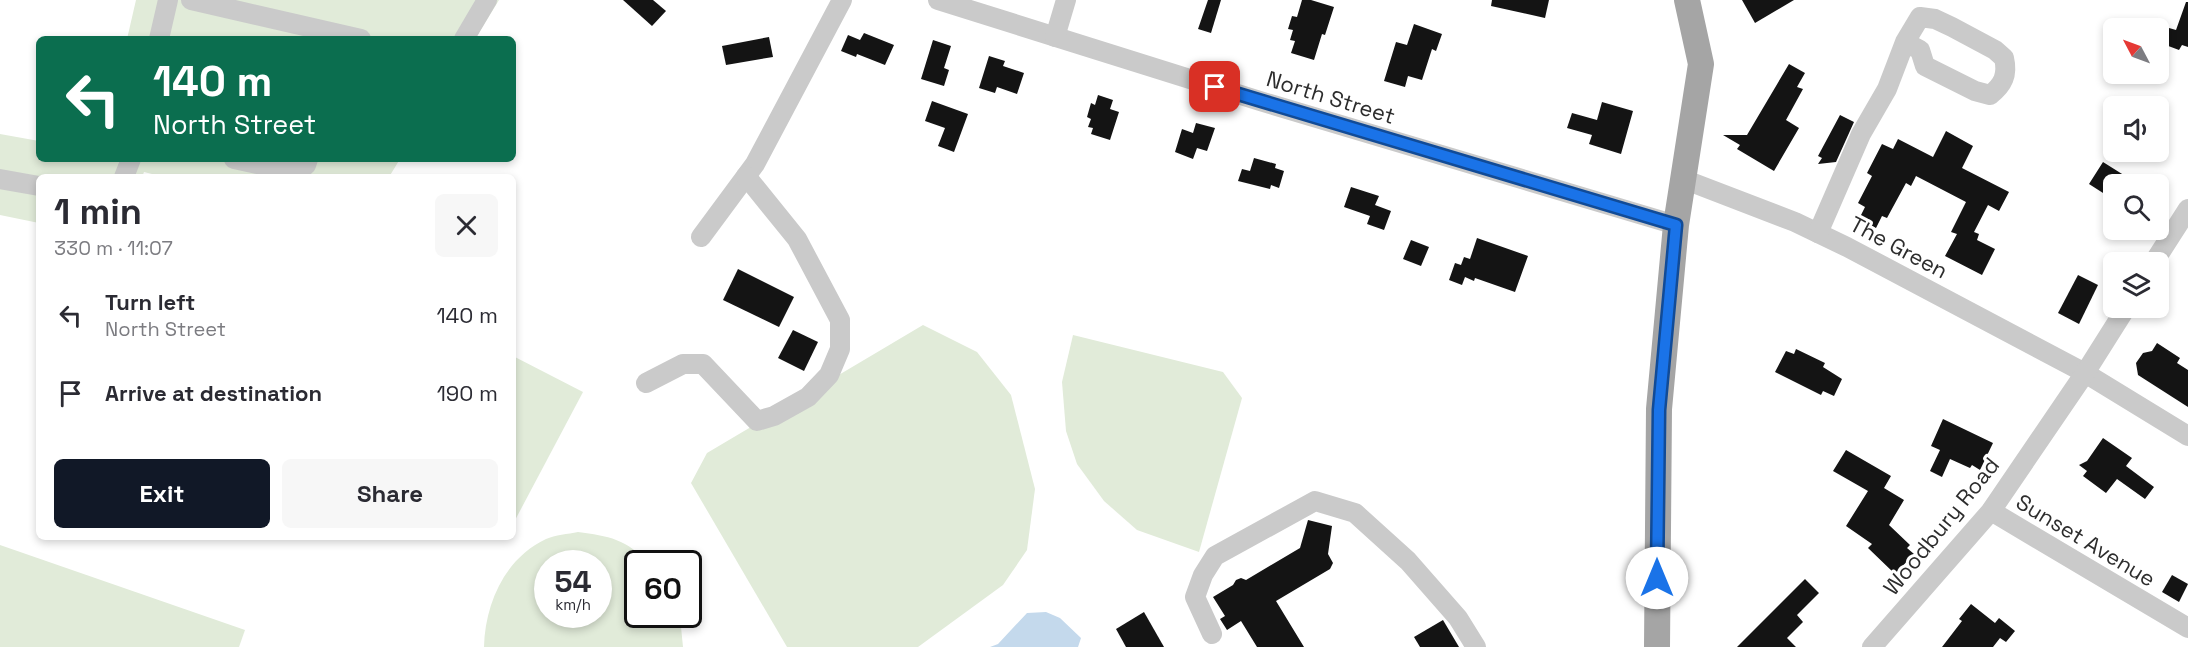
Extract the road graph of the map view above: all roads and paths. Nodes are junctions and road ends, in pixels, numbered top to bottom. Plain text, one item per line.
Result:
1 (168, 0) edge
2 (191, 0) edge
3 (487, 0) edge
4 (842, 0) edge
5 (938, 0) edge
6 (1066, 0) edge
7 (1687, 0) edge
8 (160, 36) edge
9 (348, 36) edge
10 (466, 36) edge
11 (1055, 37) junction
12 (1905, 42) junction
13 (248, 162) edge
14 (307, 162) edge
15 (746, 176) junction
16 (0, 178) edge
17 (1683, 179) junction
18 (36, 185) edge
19 (2188, 209) edge
20 (1676, 225) junction
21 (1818, 232) junction
22 (701, 237) dead end
23 (2160, 252) edge
24 (2120, 318) edge
25 (2085, 373) junction
26 (646, 383) dead end
27 (2188, 436) edge
28 (1991, 511) junction
29 (2188, 628) edge
30 (1212, 634) dead end
31 (1476, 647) edge
32 (1657, 647) edge
33 (1872, 647) edge

1 - 8 street
2 - 9 street
3 - 10 street
4 - 15 street
5 - 11 street, North Street
6 - 11 street
7 - 17 main road
11 - 20 street, North Street
12 - 12 street
12 - 21 street
13 - 14 street
15 - 22 street
15 - 26 street
16 - 18 street
17 - 20 main road
17 - 21 street, The Green
19 - 23 street
20 - 32 main road
21 - 25 street, The Green
24 - 25 street, Woodbury Road
25 - 27 street, The Green
25 - 28 street, Woodbury Road
28 - 29 street, Sunset Avenue
28 - 33 street, Woodbury Road
30 - 31 street

